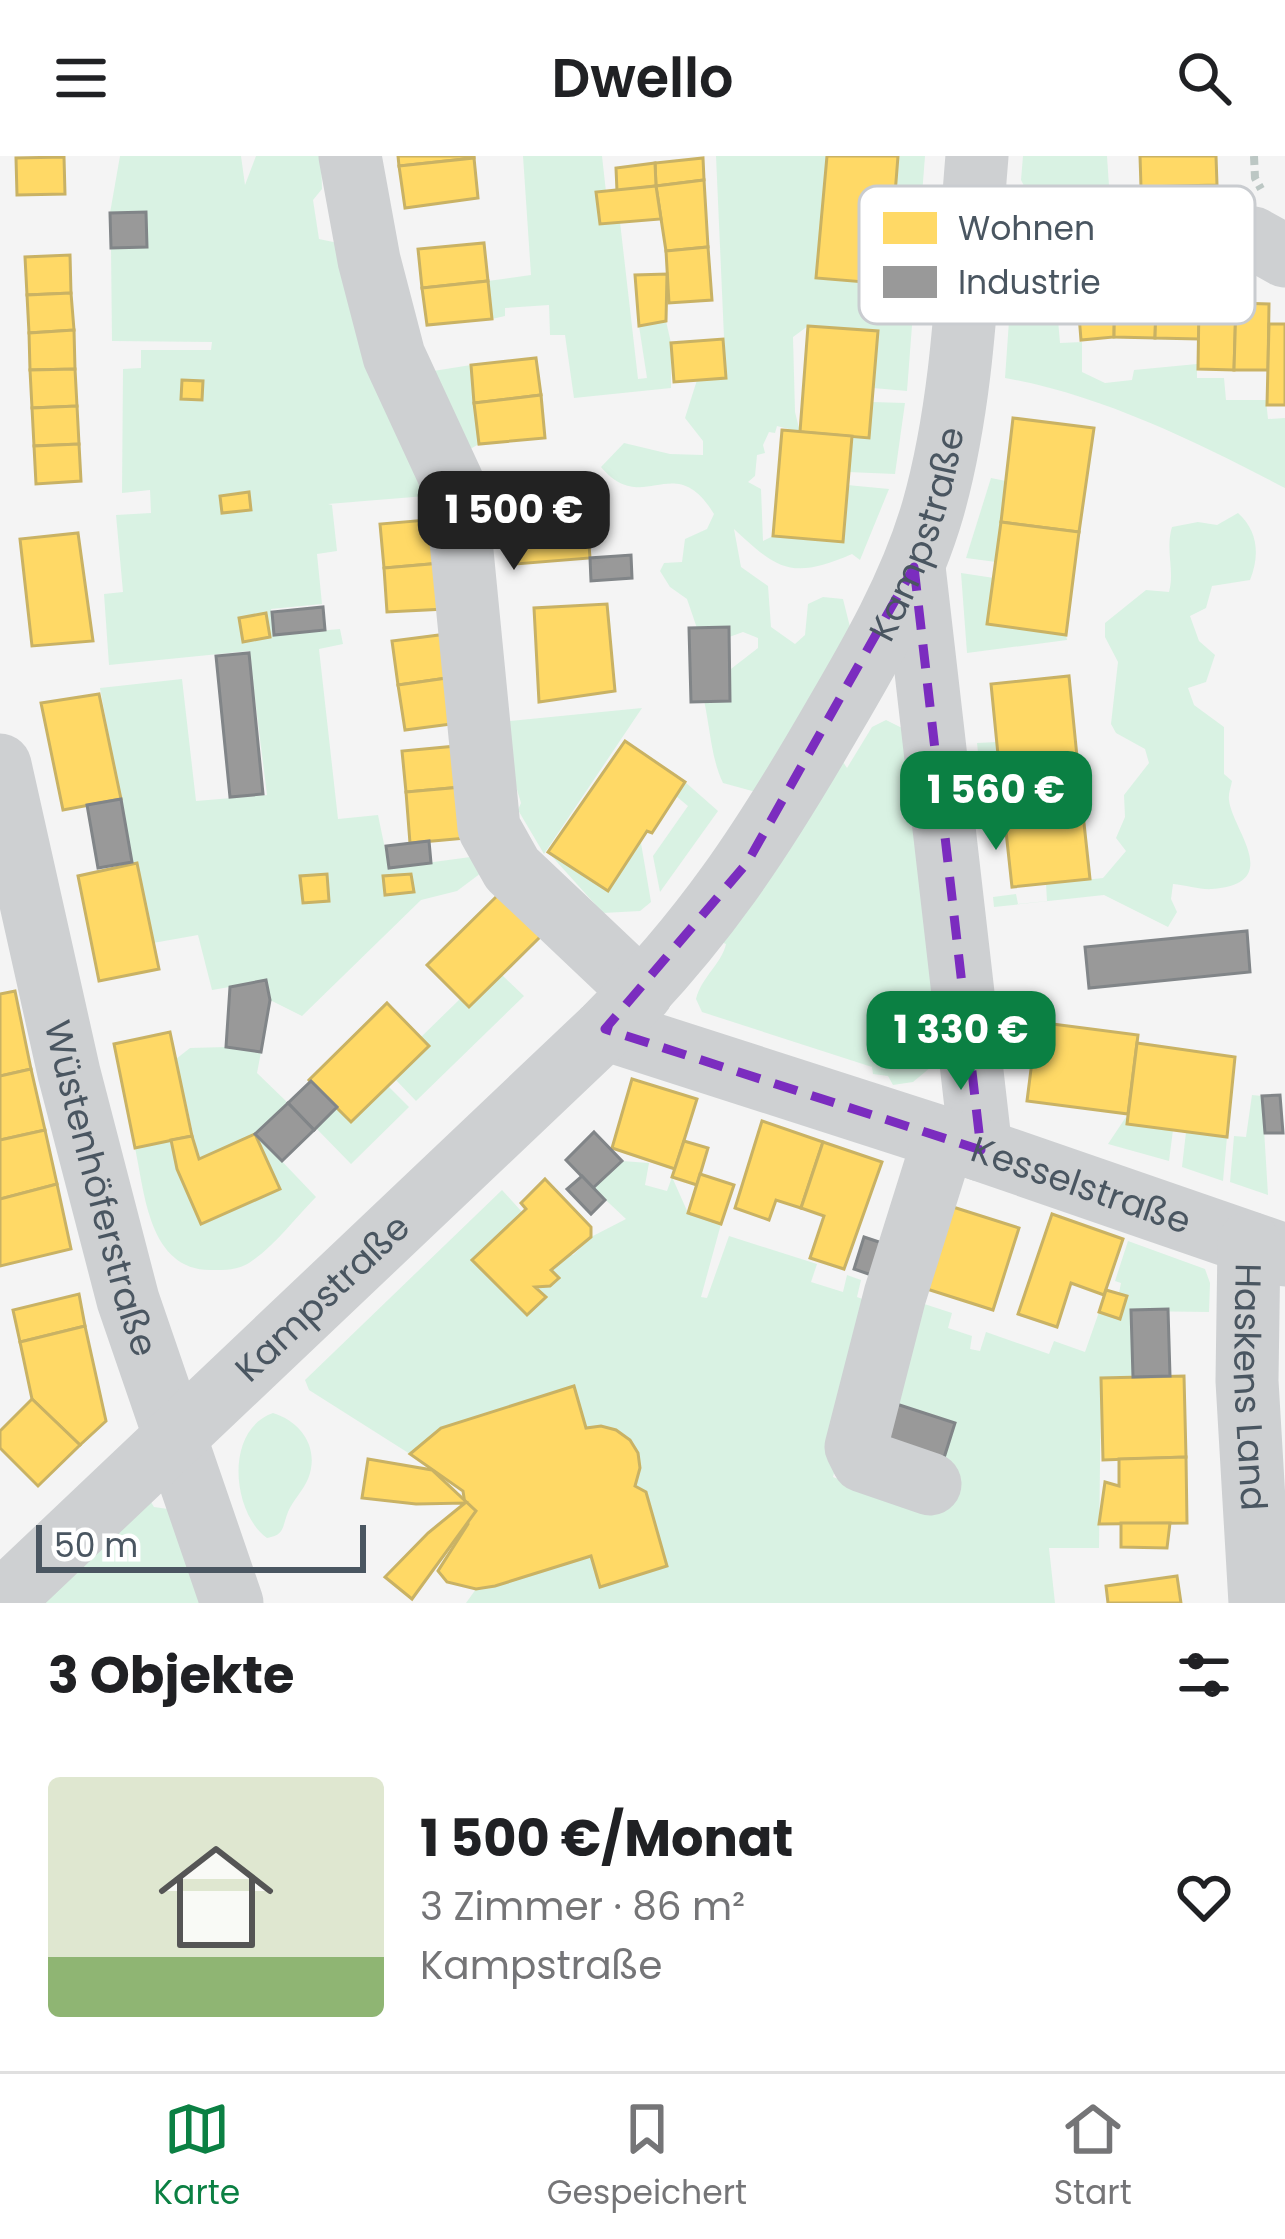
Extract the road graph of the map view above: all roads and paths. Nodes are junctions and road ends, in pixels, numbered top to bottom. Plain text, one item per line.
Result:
1 (350, 156) edge
2 (959, 324) edge
3 (914, 567) junction
4 (0, 765) edge
5 (623, 1011) junction
6 (962, 1144) junction
7 (1267, 1249) edge
8 (174, 1434) junction
9 (930, 1484) dead end
10 (0, 1603) edge
11 (232, 1603) edge
12 (1260, 1603) edge

1 - 5 street
2 - 3 street, Kampstraße
3 - 5 street, Kampstraße
3 - 6 street
4 - 8 street, Wüstenhöferstraße
5 - 6 street, Kesselstraße
5 - 8 street, Kampstraße
6 - 7 street, Kesselstraße
6 - 9 street
7 - 12 street, Haskens Land
8 - 10 street, Kampstraße
8 - 11 street, Wüstenhöferstraße

